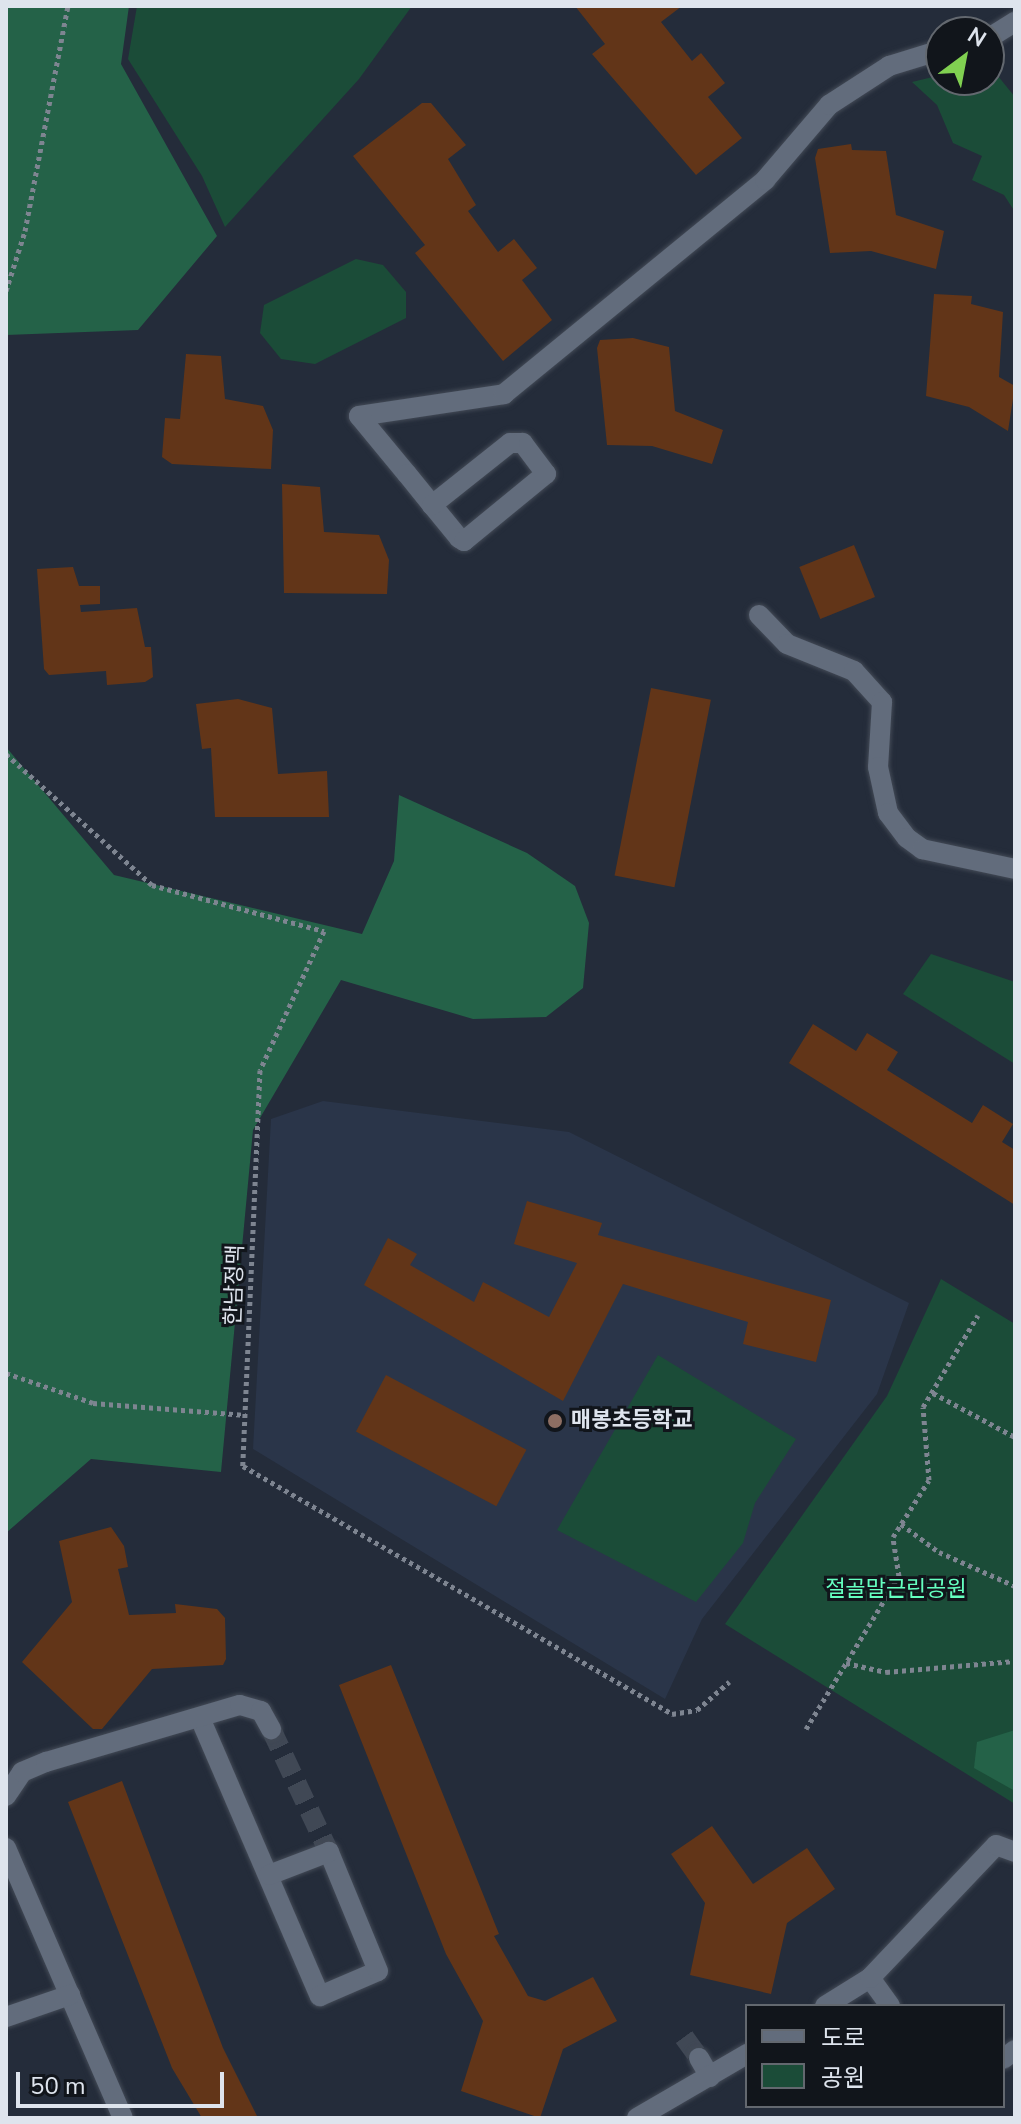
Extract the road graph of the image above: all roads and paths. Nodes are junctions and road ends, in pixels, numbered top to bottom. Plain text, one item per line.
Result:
1 (68, 6) edge
2 (925, 55) edge
3 (6, 291) edge
4 (432, 505) junction
5 (759, 615) dead end
6 (6, 754) edge
7 (1015, 869) edge
8 (978, 1315) dead end
9 (6, 1373) edge
10 (933, 1393) junction
11 (246, 1415) junction
12 (1015, 1437) edge
13 (901, 1524) junction
14 (1015, 1586) edge
15 (1015, 1661) edge
16 (846, 1663) junction
17 (729, 1682) dead end
18 (200, 1718) junction
19 (271, 1729) tunnel mouth
20 (806, 1729) dead end
21 (6, 1796) edge
22 (6, 1848) edge
23 (1006, 1848) edge
24 (269, 1875) junction
25 (870, 1978) junction
26 (70, 1995) junction
27 (828, 2004) edge
28 (889, 2004) edge
29 (6, 2017) edge
30 (745, 2055) edge
31 (699, 2058) tunnel mouth
32 (710, 2077) junction
33 (123, 2118) edge
34 (637, 2118) edge

1 - 3 path
2 - 4 street
4 - 4 street
5 - 7 street
6 - 11 path, 한남정맥
8 - 10 path
9 - 11 path
10 - 12 path
10 - 13 path
11 - 17 path, 한남정맥
13 - 14 path
13 - 16 path
15 - 16 path
16 - 20 path
18 - 19 street
18 - 21 street
18 - 24 street
22 - 26 street
23 - 25 street
24 - 24 street
25 - 27 street
25 - 28 street
26 - 29 street
26 - 33 street
30 - 32 street
31 - 32 street
32 - 34 street

